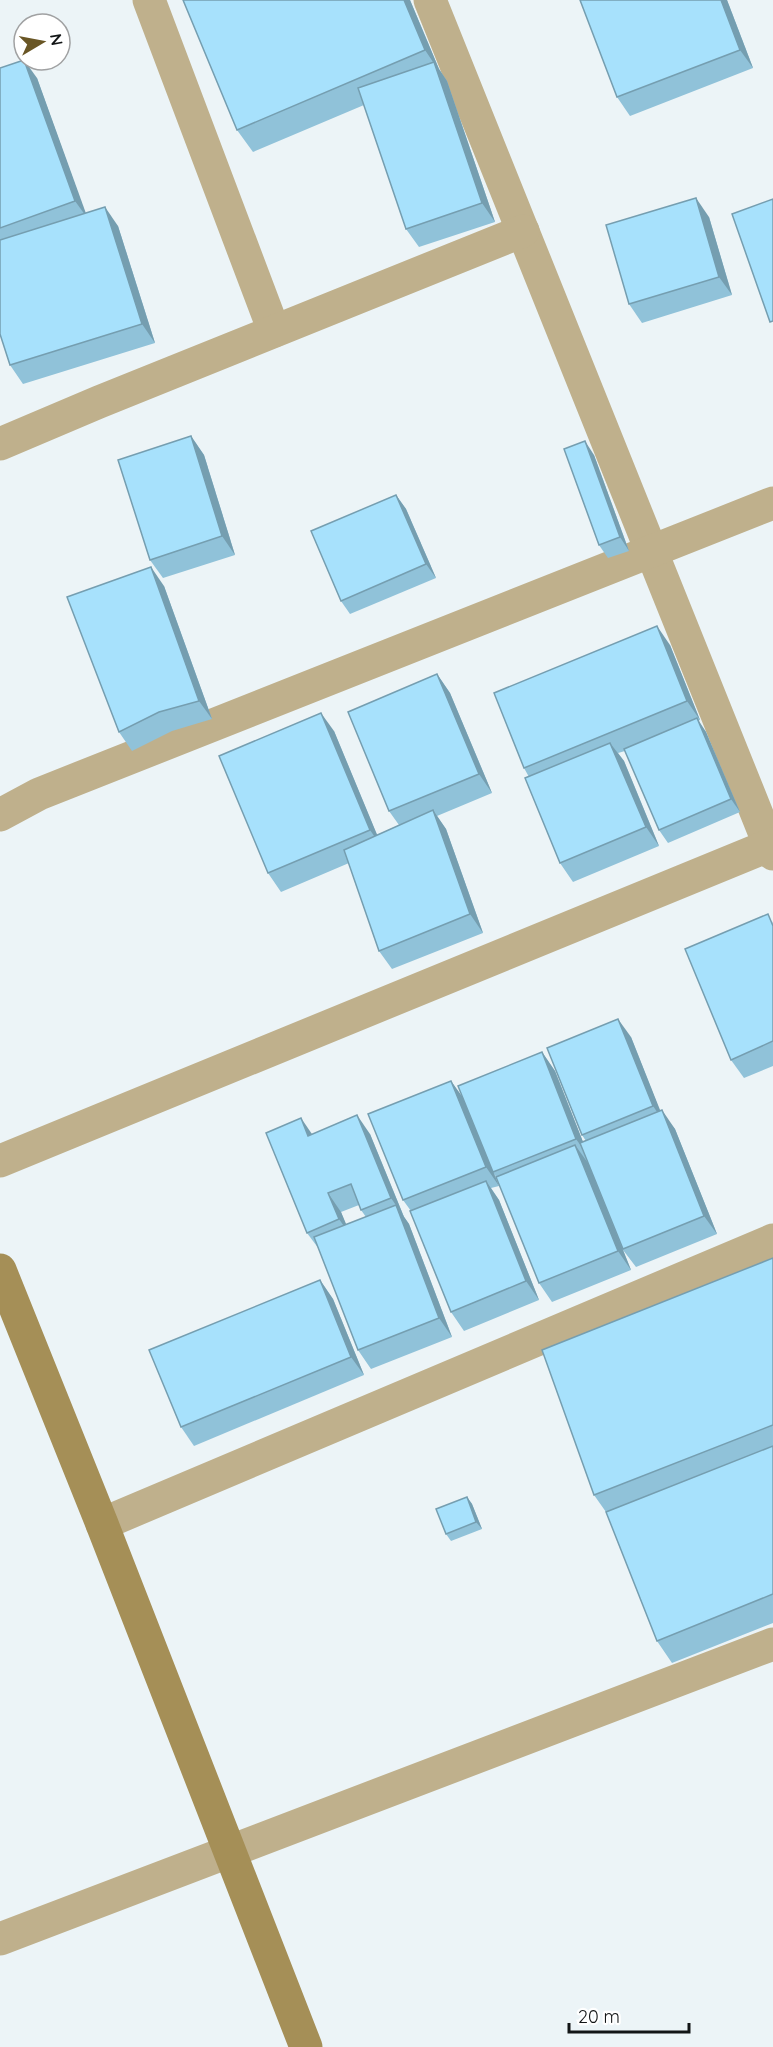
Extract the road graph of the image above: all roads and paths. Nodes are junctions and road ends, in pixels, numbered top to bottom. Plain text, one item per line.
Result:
1 (149, 0) edge
2 (430, 0) edge
3 (523, 231) junction
4 (274, 331) junction
5 (0, 444) edge
6 (773, 503) edge
7 (652, 552) junction
8 (0, 815) edge
9 (772, 848) edge
10 (0, 1161) edge
11 (773, 1240) edge
12 (0, 1270) edge
13 (102, 1524) junction
14 (773, 1644) edge
15 (230, 1852) junction
16 (0, 1939) edge
17 (306, 2047) edge

1 - 4 street
2 - 3 street
3 - 4 street
3 - 7 street
4 - 5 street
6 - 7 street
7 - 8 street
7 - 9 street
9 - 10 street
11 - 13 street
12 - 13 street
13 - 15 street
14 - 15 street
15 - 16 street
15 - 17 street

